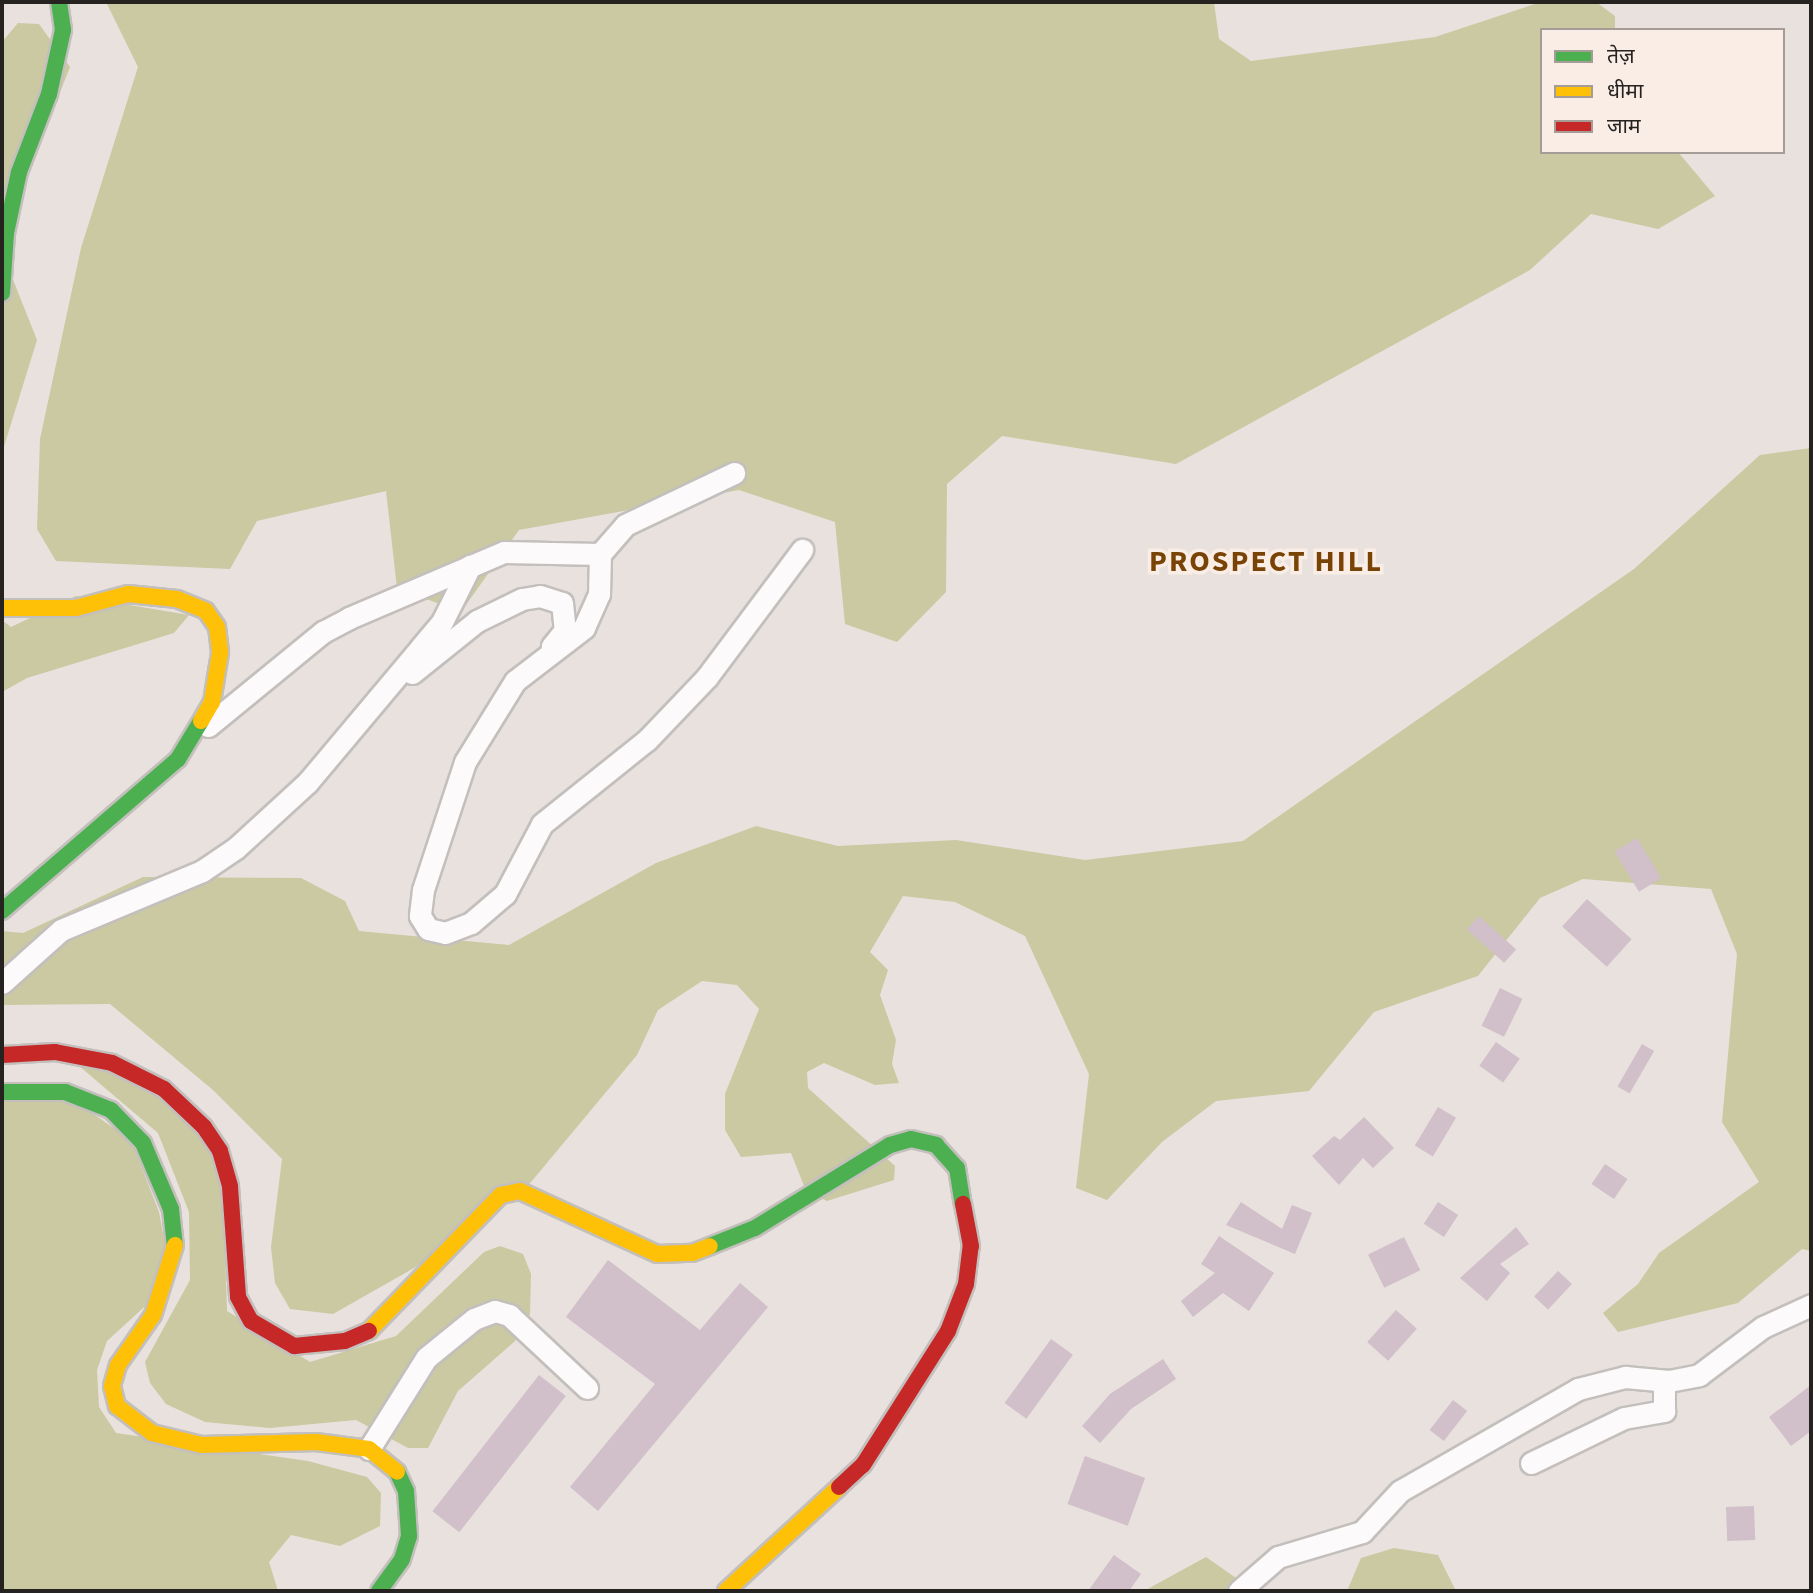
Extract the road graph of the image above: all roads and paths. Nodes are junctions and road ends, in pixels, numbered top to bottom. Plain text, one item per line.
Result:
1 (59, 2) edge
2 (2, 293) edge
3 (734, 473) dead end
4 (802, 550) dead end
5 (600, 554) junction
6 (470, 566) junction
7 (2, 608) edge
8 (538, 663) junction
9 (368, 711) junction
10 (190, 740) junction
11 (2, 911) edge
12 (2, 983) edge
13 (2, 1055) edge
14 (2, 1092) edge
15 (1811, 1305) edge
16 (1664, 1381) junction
17 (587, 1388) dead end
18 (369, 1449) junction
19 (1531, 1463) dead end
20 (379, 1591) edge
21 (726, 1591) edge
22 (1239, 1591) edge

1 - 2 main road
3 - 5 street
4 - 8 street
5 - 6 street
5 - 8 street
6 - 9 street
6 - 10 street
7 - 10 main road
8 - 9 street
9 - 12 street
10 - 11 main road
13 - 21 main road
14 - 18 main road
15 - 16 street
16 - 19 street
16 - 22 street
17 - 18 street
18 - 20 main road

